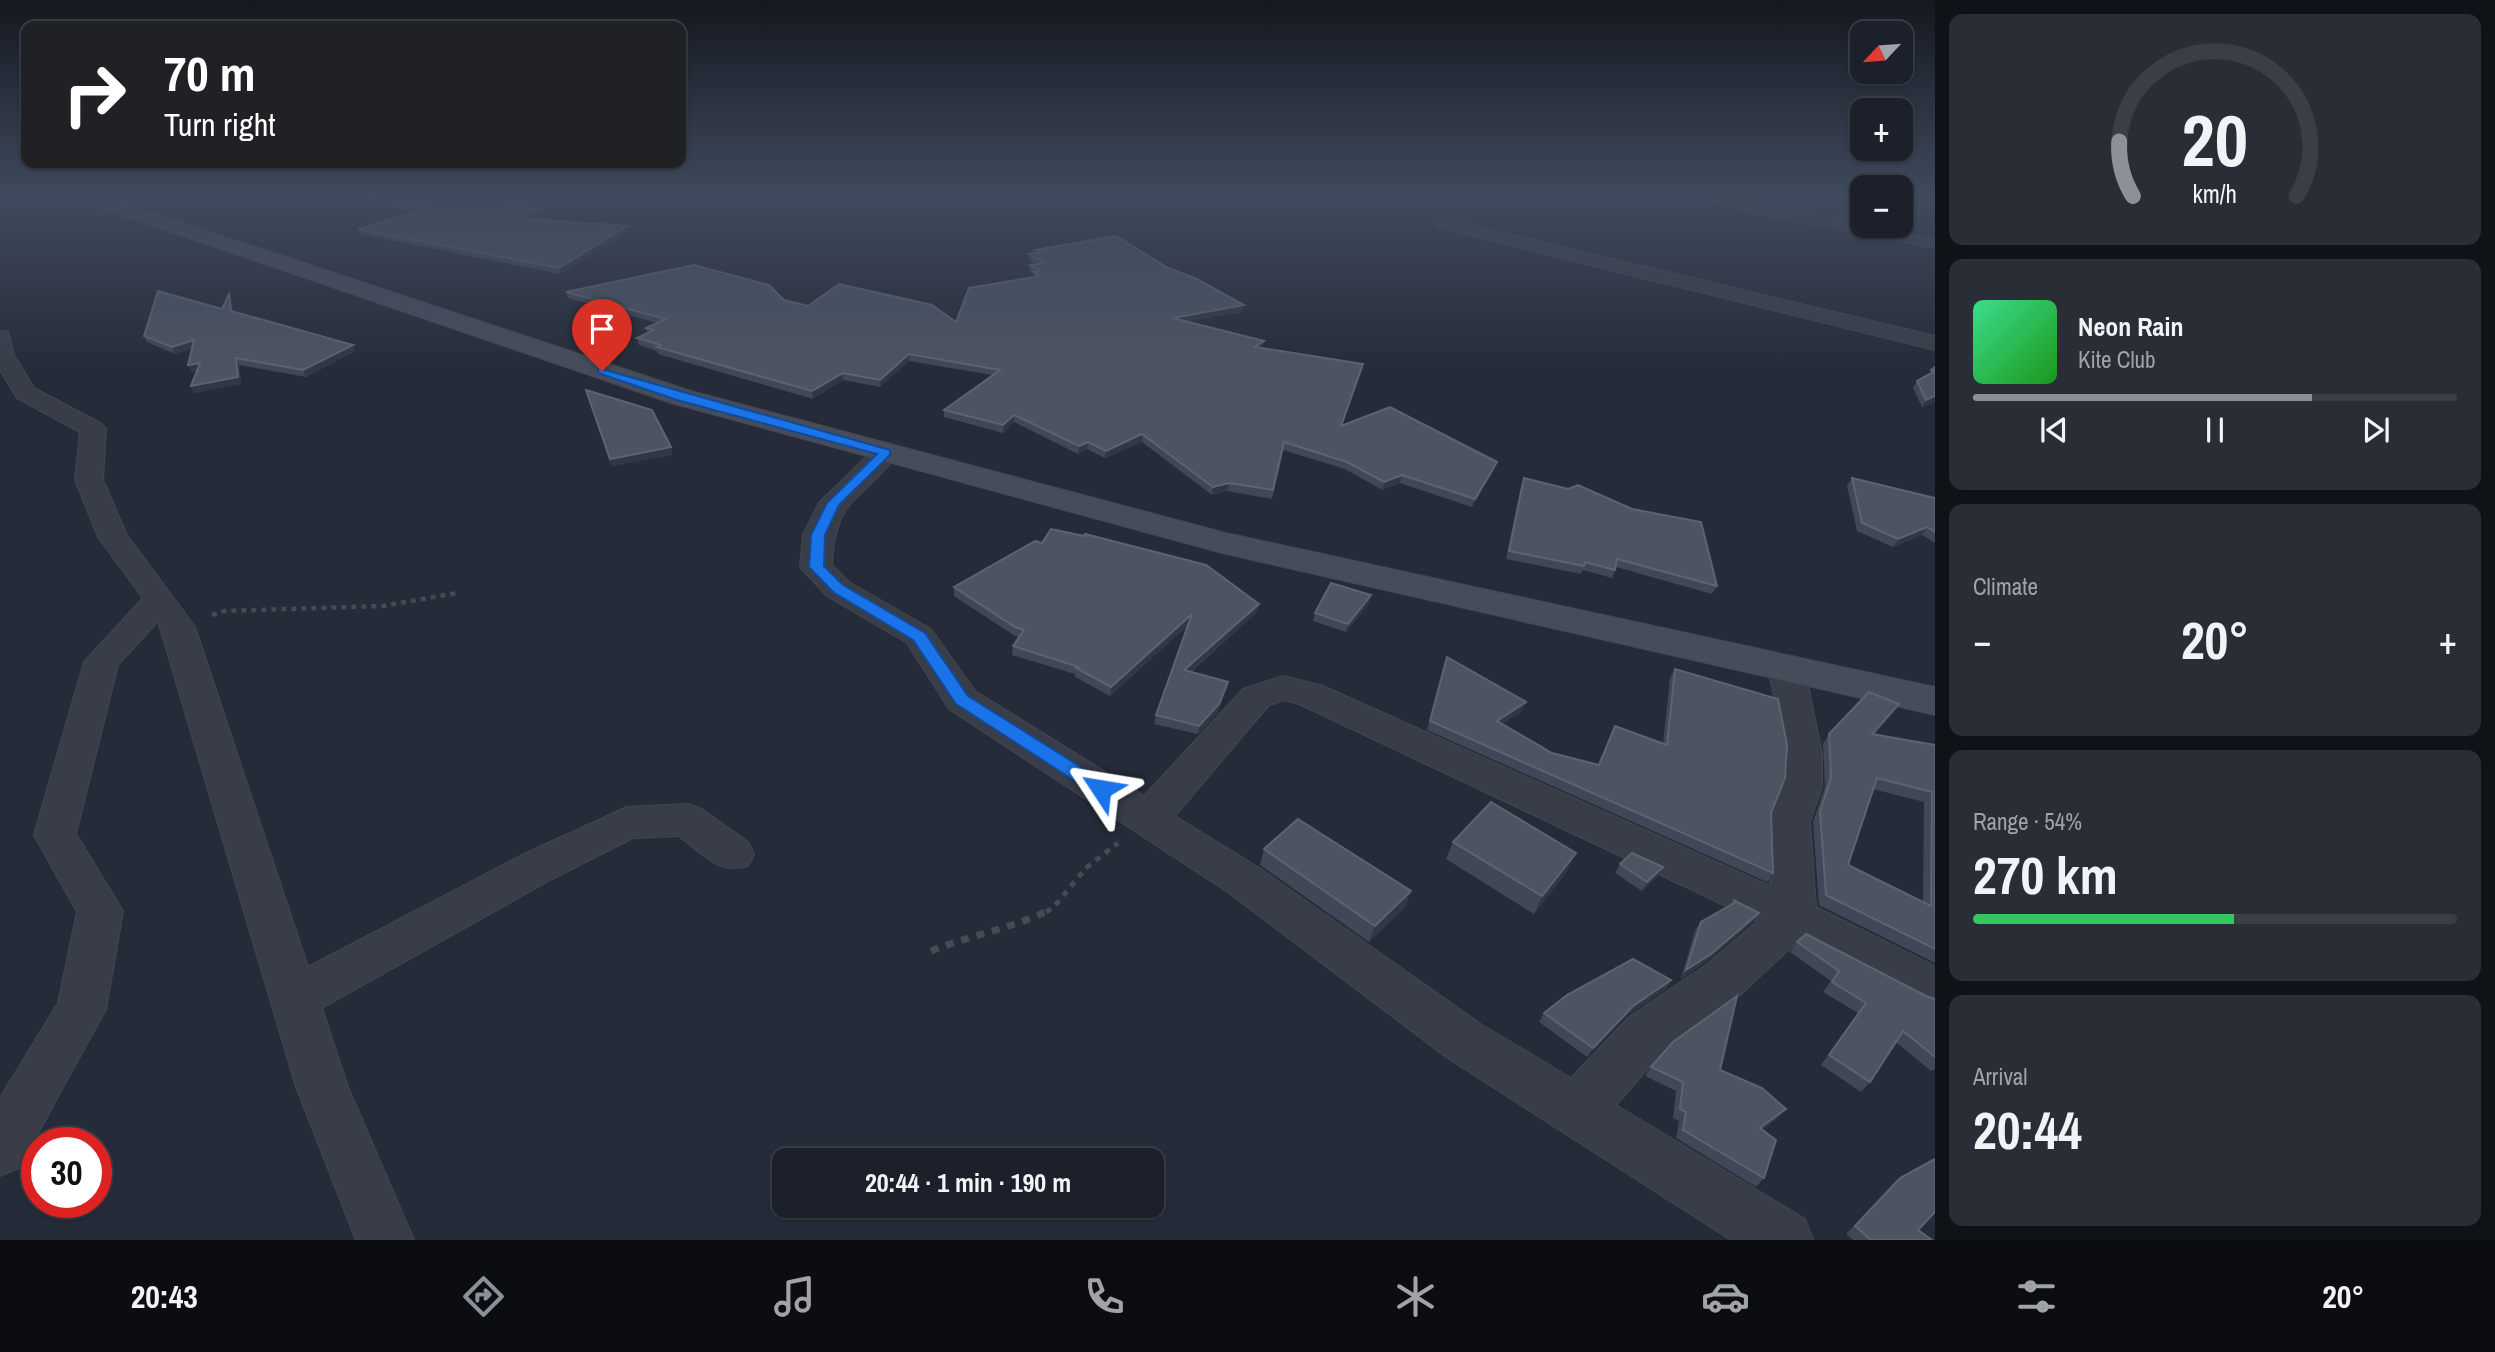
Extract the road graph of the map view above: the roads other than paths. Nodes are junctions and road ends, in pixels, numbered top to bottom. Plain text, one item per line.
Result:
1 (257, 254) edge
2 (1569, 254) edge
3 (0, 337) edge
4 (1935, 343) edge
5 (886, 452) junction
6 (169, 613) junction
7 (1787, 670) junction
8 (1935, 702) edge
9 (1148, 819) junction
10 (733, 854) dead end
11 (1794, 917) junction
12 (1935, 989) edge
13 (294, 999) junction
14 (1576, 1111) junction
15 (0, 1149) edge
16 (385, 1240) edge
17 (1784, 1240) edge

1 - 5 street
2 - 4 street
3 - 6 street
5 - 7 street
5 - 9 street
6 - 13 street
6 - 15 street
7 - 8 street
7 - 11 street
9 - 11 street
9 - 14 street
10 - 13 street
11 - 12 street
11 - 14 street
13 - 16 street
14 - 17 street

